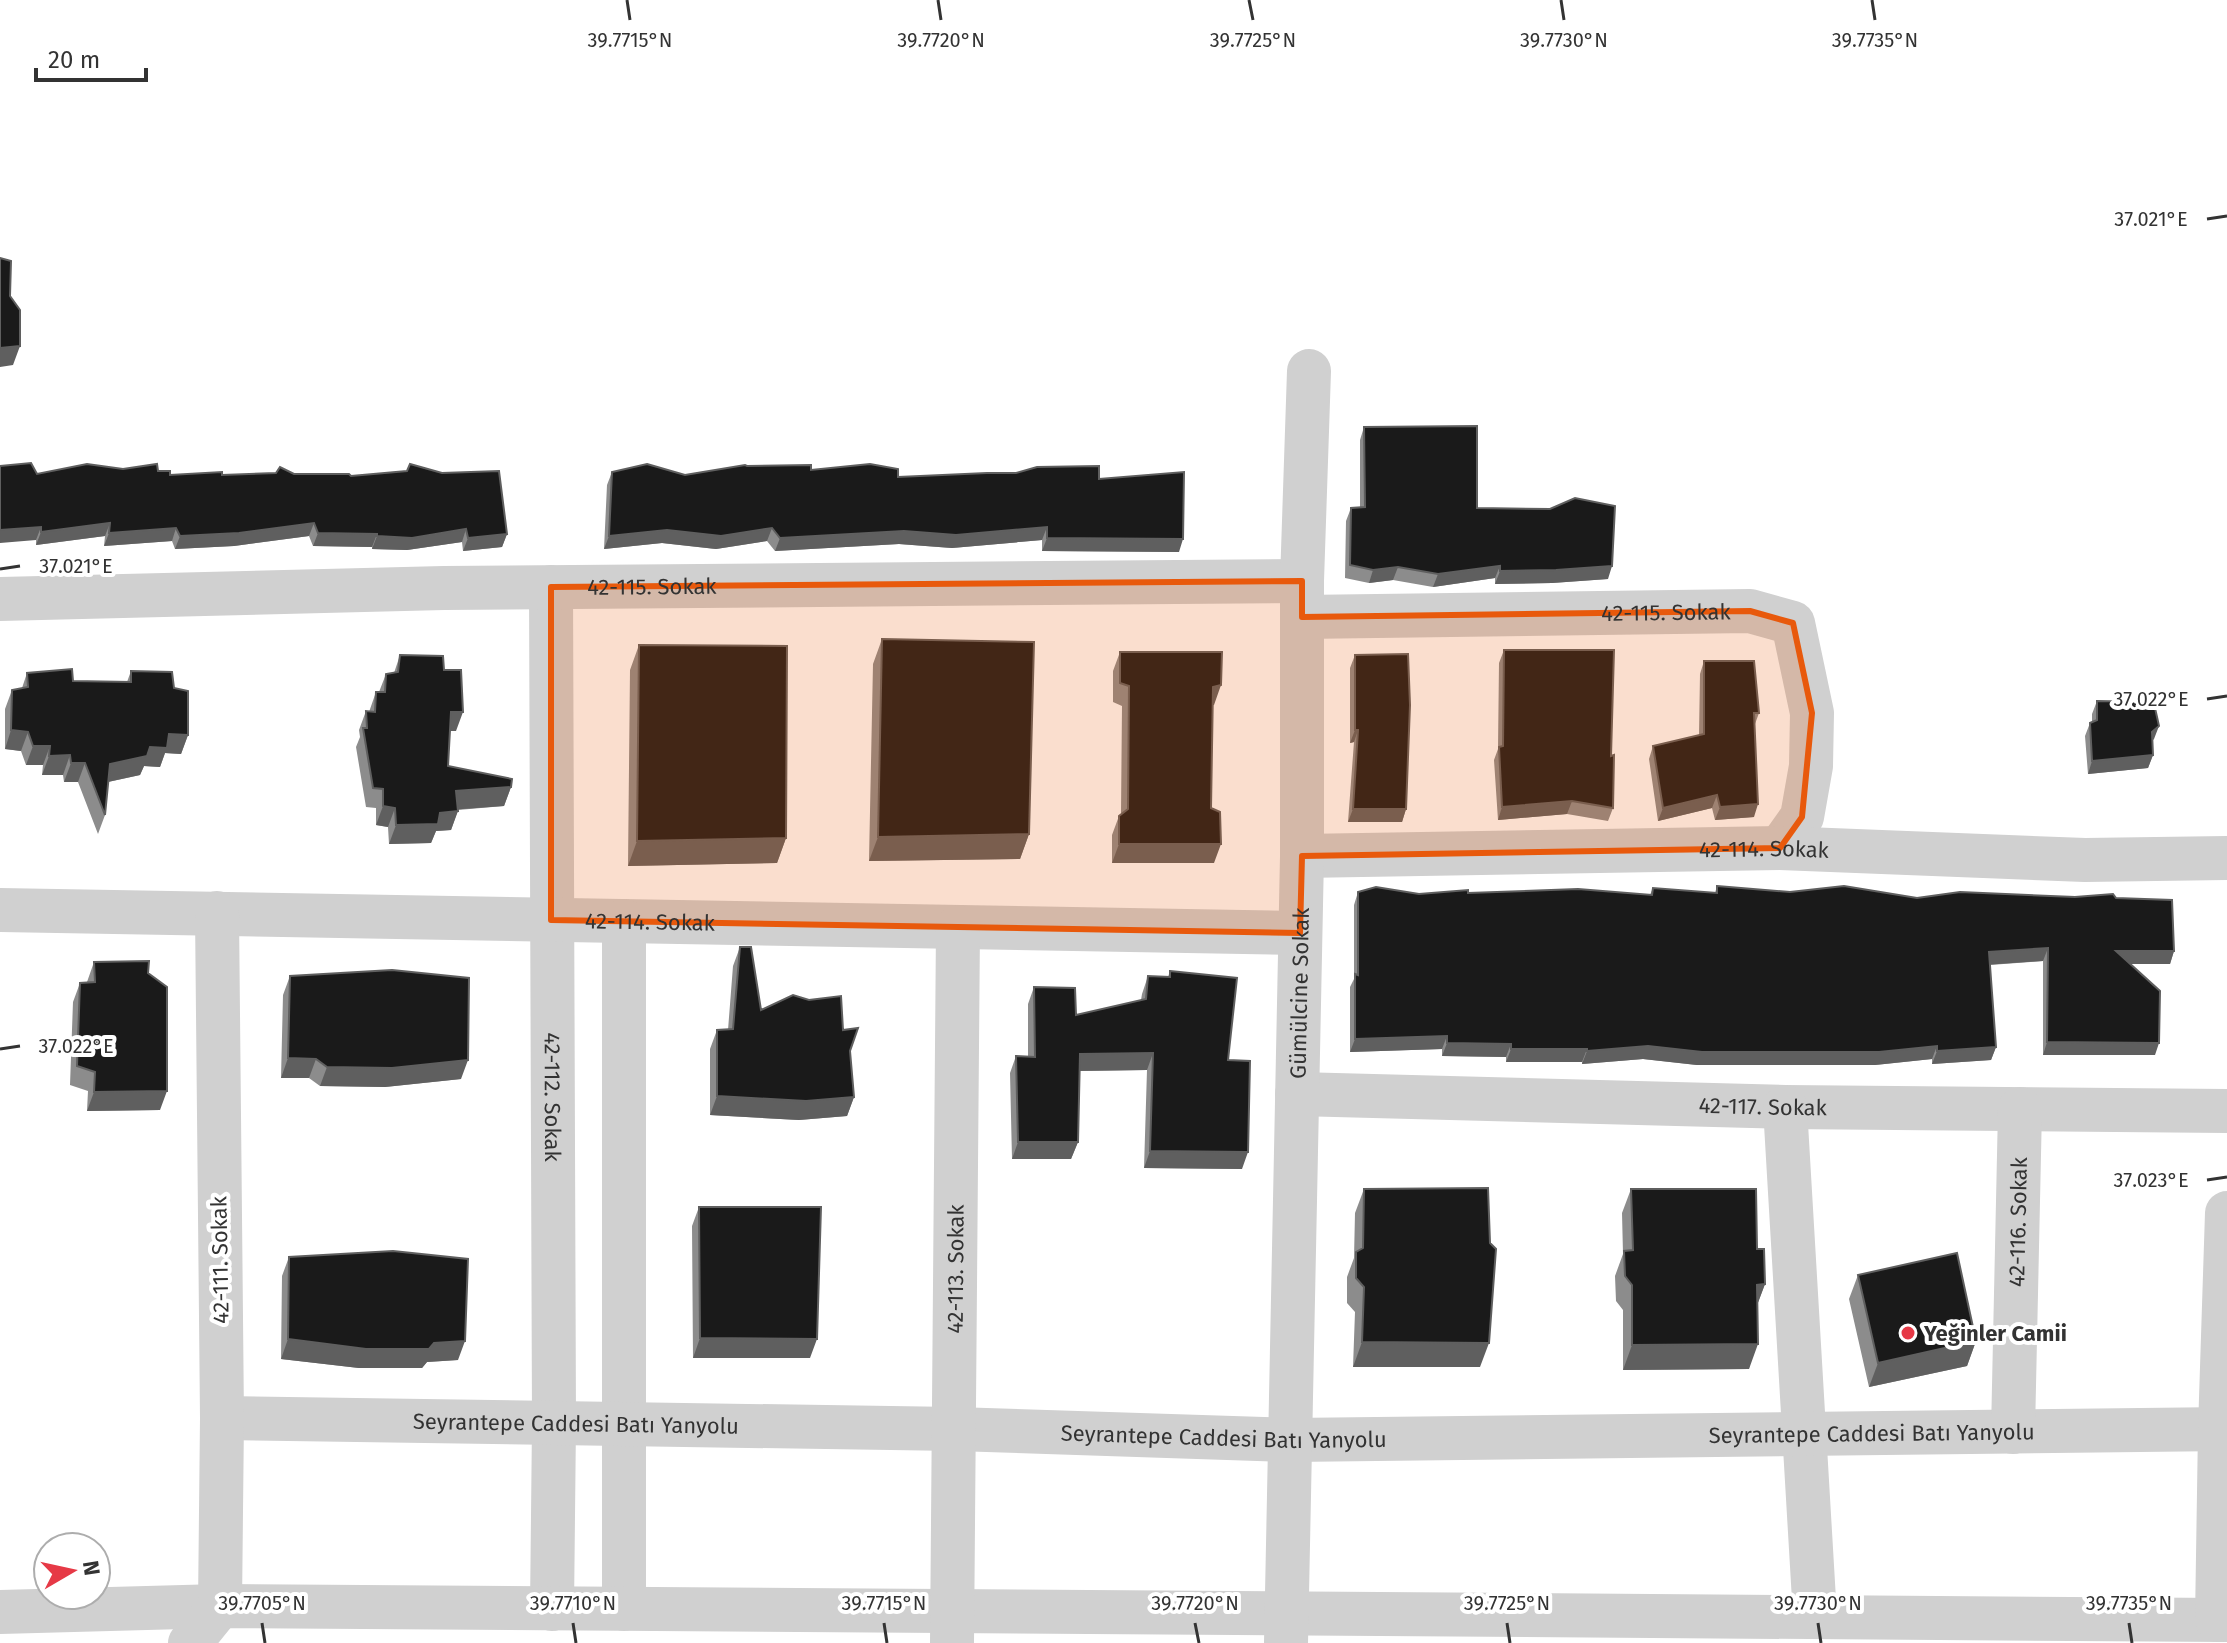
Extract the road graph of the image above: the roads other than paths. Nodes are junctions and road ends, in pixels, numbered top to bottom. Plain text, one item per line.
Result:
1 (1309, 371) dead end
2 (551, 587) junction
3 (0, 599) edge
4 (1302, 599) junction
5 (1780, 848) junction
6 (1302, 856) junction
7 (2227, 858) edge
8 (0, 910) edge
9 (217, 913) junction
10 (551, 920) junction
11 (624, 921) junction
12 (958, 927) junction
13 (1300, 933) junction
14 (1297, 1094) junction
15 (1785, 1107) junction
16 (2020, 1109) junction
17 (2227, 1111) edge
18 (2227, 1213) edge
19 (222, 1418) junction
20 (554, 1423) junction
21 (624, 1424) junction
22 (955, 1429) junction
23 (2224, 1429) edge
24 (2013, 1432) junction
25 (1805, 1434) junction
26 (1291, 1440) junction
27 (220, 1606) junction
28 (552, 1609) junction
29 (624, 1609) junction
30 (1815, 1617) junction
31 (2222, 1620) edge
32 (9, 1622) edge
33 (952, 1627) edge
34 (1287, 1628) edge
35 (1636, 1630) edge
36 (1987, 1631) edge
37 (190, 1643) edge

1 - 4 street, Gümülcine Sokak
2 - 3 street, 42-115. Sokak
2 - 4 street, 42-115. Sokak
2 - 10 street, 42-112. Sokak
4 - 5 street, 42-115. Sokak
4 - 6 street, Gümülcine Sokak
5 - 6 street, 42-114. Sokak
5 - 7 street, 42-114. Sokak
6 - 13 street, Gümülcine Sokak
8 - 9 street, 42-114. Sokak
9 - 10 street, 42-114. Sokak
9 - 19 street, 42-111. Sokak
10 - 11 street, 42-114. Sokak
10 - 20 street, 42-112. Sokak
11 - 12 street, 42-114. Sokak
11 - 21 street
12 - 13 street, 42-114. Sokak
12 - 22 street, 42-113. Sokak
13 - 14 street, Gümülcine Sokak
14 - 15 street, 42-117. Sokak
14 - 26 street, Gümülcine Sokak
15 - 16 street, 42-117. Sokak
15 - 25 street
16 - 17 street, 42-117. Sokak
16 - 24 street, 42-116. Sokak
18 - 23 street
19 - 20 street, Seyrantepe Caddesi Batı Yanyolu
19 - 27 street, 42-111. Sokak
20 - 21 street, Seyrantepe Caddesi Batı Yanyolu
20 - 28 street, 42-112. Sokak
21 - 22 street, Seyrantepe Caddesi Batı Yanyolu
21 - 29 street
22 - 26 street, Seyrantepe Caddesi Batı Yanyolu
22 - 33 street, 42-113. Sokak
23 - 24 street, Seyrantepe Caddesi Batı Yanyolu
23 - 31 street
24 - 25 street, Seyrantepe Caddesi Batı Yanyolu
25 - 26 street, Seyrantepe Caddesi Batı Yanyolu
25 - 30 street
26 - 34 street, Gümülcine Sokak
27 - 28 street
27 - 32 street
27 - 37 street
28 - 29 street
29 - 33 street
30 - 35 street
30 - 36 street
31 - 36 street
33 - 34 street
34 - 35 street

